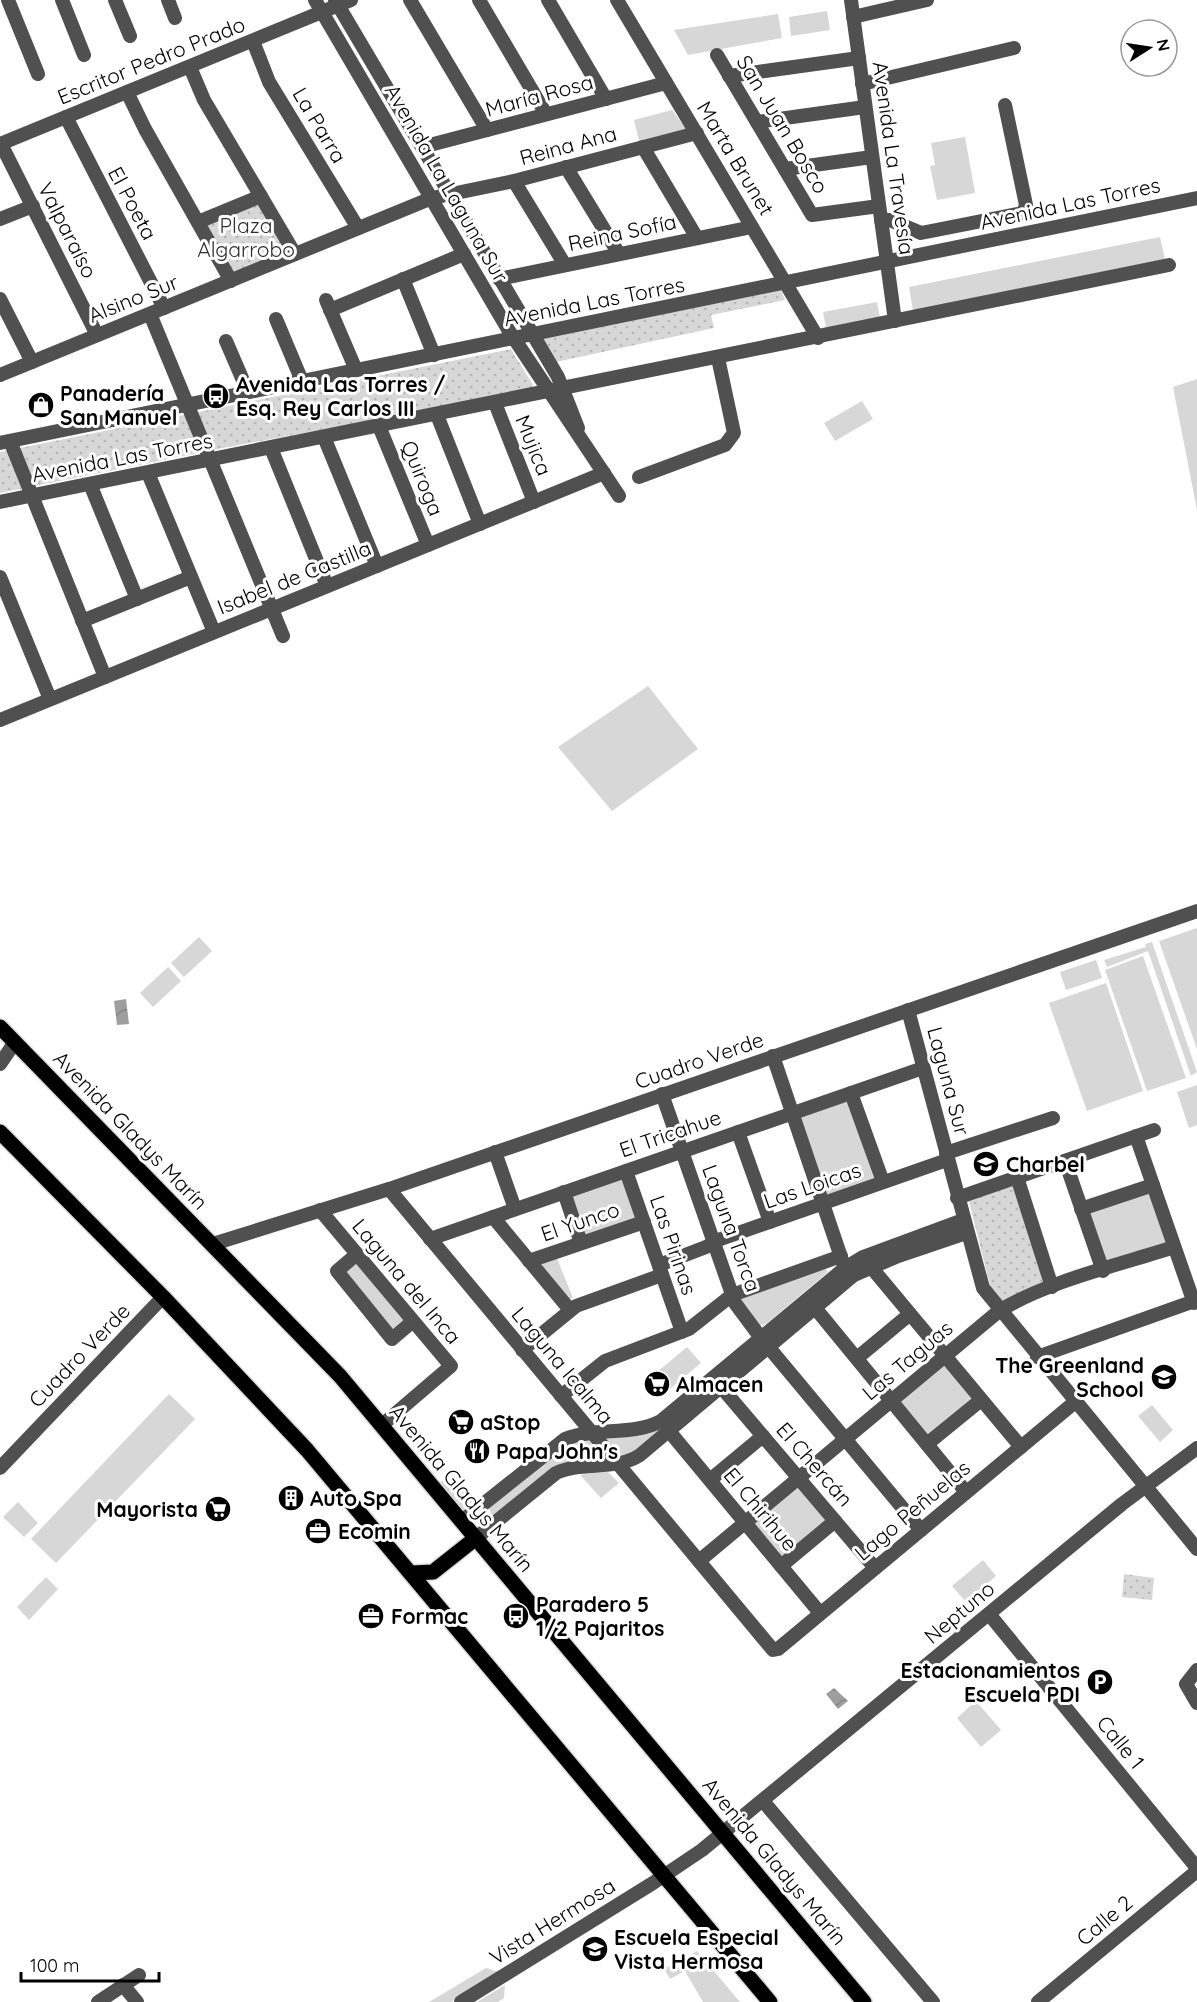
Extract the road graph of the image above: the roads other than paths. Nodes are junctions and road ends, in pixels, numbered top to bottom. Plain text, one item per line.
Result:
1 (8, 0) edge
2 (62, 0) edge
3 (115, 0) edge
4 (168, 0) edge
5 (315, 0) edge
6 (410, 0) edge
7 (479, 0) edge
8 (548, 0) edge
9 (617, 0) edge
10 (851, 0) edge
11 (927, 0) edge
12 (342, 2) edge
13 (322, 13) junction
14 (853, 17) junction
15 (175, 18) dead end
16 (130, 36) dead end
17 (253, 41) junction
18 (1014, 48) dead end
19 (84, 55) dead end
20 (717, 55) dead end
21 (859, 58) junction
22 (190, 67) junction
23 (38, 74) dead end
24 (729, 76) junction
25 (666, 83) junction
26 (862, 84) junction
27 (127, 92) junction
28 (606, 99) junction
29 (1005, 105) dead end
30 (866, 107) junction
31 (546, 114) junction
32 (66, 117) junction
33 (757, 122) junction
34 (487, 130) junction
35 (697, 134) junction
36 (1, 144) edge
37 (422, 147) junction
38 (643, 147) junction
39 (872, 157) junction
40 (566, 167) junction
41 (784, 169) junction
42 (514, 181) junction
43 (449, 193) junction
44 (261, 196) junction
45 (432, 198) junction
46 (1197, 198) edge
47 (33, 206) junction
48 (880, 213) junction
49 (0, 219) edge
50 (198, 222) junction
51 (752, 227) junction
52 (358, 228) junction
53 (697, 238) junction
54 (295, 254) junction
55 (464, 254) junction
56 (619, 255) junction
57 (887, 263) junction
58 (565, 266) junction
59 (1169, 266) dead end
60 (403, 279) junction
61 (499, 279) junction
62 (231, 280) junction
63 (786, 284) junction
64 (0, 299) edge
65 (164, 308) junction
66 (150, 314) junction
67 (276, 319) dead end
68 (896, 321) junction
69 (533, 334) junction
70 (97, 335) junction
71 (514, 338) junction
72 (818, 338) junction
73 (226, 341) dead end
74 (434, 354) junction
75 (718, 358) junction
76 (32, 362) junction
77 (356, 370) junction
78 (0, 375) edge
79 (302, 381) junction
80 (565, 389) junction
81 (248, 392) junction
82 (548, 393) junction
83 (495, 403) junction
84 (188, 405) junction
85 (437, 415) junction
86 (379, 426) junction
87 (324, 437) junction
88 (5, 442) edge
89 (584, 445) junction
90 (274, 454) junction
91 (210, 460) junction
92 (148, 473) junction
93 (604, 473) junction
94 (639, 477) dead end
95 (90, 484) junction
96 (31, 496) junction
97 (619, 496) dead end
98 (0, 502) edge
99 (534, 502) junction
100 (480, 524) junction
101 (428, 545) junction
102 (377, 566) junction
103 (191, 577) junction
104 (1, 582) edge
105 (327, 586) junction
106 (137, 598) junction
107 (272, 609) junction
108 (82, 621) junction
109 (214, 632) junction
110 (283, 636) dead end
111 (105, 677) junction
112 (50, 699) junction
113 (0, 720) edge
114 (1197, 911) edge
115 (908, 1010) junction
116 (0, 1027) edge
117 (15, 1042) junction
118 (772, 1056) junction
119 (0, 1064) edge
120 (923, 1068) junction
121 (850, 1093) junction
122 (662, 1094) junction
123 (792, 1113) junction
124 (1053, 1118) dead end
125 (1154, 1130) dead end
126 (0, 1132) edge
127 (738, 1132) junction
128 (1136, 1136) junction
129 (682, 1151) junction
130 (495, 1152) junction
131 (947, 1156) junction
132 (1065, 1161) junction
133 (626, 1171) junction
134 (1017, 1177) junction
135 (883, 1182) junction
136 (1153, 1185) junction
137 (389, 1189) junction
138 (564, 1192) junction
139 (957, 1198) junction
140 (823, 1203) junction
141 (515, 1209) junction
142 (1082, 1209) junction
143 (320, 1210) junction
144 (493, 1217) junction
145 (644, 1222) junction
146 (770, 1222) junction
147 (965, 1226) junction
148 (430, 1239) junction
149 (581, 1243) junction
150 (713, 1243) junction
151 (213, 1244) junction
152 (1174, 1247) junction
153 (357, 1254) junction
154 (530, 1261) junction
155 (843, 1262) junction
156 (867, 1262) junction
157 (660, 1270) junction
158 (1103, 1271) junction
159 (1052, 1287) junction
160 (732, 1295) junction
161 (163, 1297) junction
162 (1195, 1302) edge
163 (816, 1309) junction
164 (570, 1310) junction
165 (999, 1311) junction
166 (910, 1314) junction
167 (412, 1322) junction
168 (682, 1332) junction
169 (765, 1343) junction
170 (522, 1350) junction
171 (945, 1356) junction
172 (1037, 1357) junction
173 (857, 1358) junction
174 (722, 1388) junction
175 (561, 1396) junction
176 (981, 1400) junction
177 (891, 1401) junction
178 (1075, 1402) junction
179 (382, 1425) junction
180 (669, 1431) junction
181 (591, 1432) junction
182 (763, 1436) junction
183 (845, 1439) junction
184 (927, 1444) junction
185 (1021, 1447) junction
186 (1197, 1448) edge
187 (616, 1462) junction
188 (0, 1468) edge
189 (798, 1479) junction
190 (710, 1480) junction
191 (1145, 1487) junction
192 (966, 1492) junction
193 (462, 1521) junction
194 (835, 1521) junction
195 (745, 1522) junction
196 (921, 1530) junction
197 (476, 1538) junction
198 (1197, 1550) edge
199 (699, 1561) junction
200 (782, 1566) junction
201 (875, 1568) junction
202 (412, 1573) junction
203 (820, 1613) junction
204 (989, 1614) junction
205 (775, 1650) joint
206 (1197, 1670) edge
207 (1197, 1703) edge
208 (763, 1801) junction
209 (724, 1833) junction
210 (1197, 1869) edge
211 (665, 1876) junction
212 (139, 1975) dead end
213 (123, 1985) junction
214 (99, 2002) edge
215 (137, 2002) edge
216 (461, 2002) edge
217 (770, 2002) edge
218 (864, 2002) edge
219 (933, 2002) edge
220 (1038, 2002) edge

1 - 23 street
2 - 19 street
3 - 16 street
4 - 15 street
5 - 13 street, Avenida La Laguna Sur
6 - 34 street
7 - 31 street
8 - 28 street
9 - 25 street, Marta Brunet
10 - 14 street, Avenida La Travesía
11 - 14 street
12 - 13 street, Escritor Pedro Prado
12 - 37 street, Avenida La Laguna Sur
13 - 17 street, Escritor Pedro Prado
13 - 45 street, Avenida La Laguna Sur
14 - 21 street, Avenida La Travesía
17 - 22 street, Escritor Pedro Prado
17 - 52 street, La Parra
18 - 26 street
20 - 24 street, San Juan Bosco
21 - 24 street
21 - 26 street, Avenida La Travesía
22 - 27 street, Escritor Pedro Prado
22 - 44 street
24 - 33 street, San Juan Bosco
25 - 28 street, María Rosa
25 - 35 street, Marta Brunet
26 - 30 street, Avenida La Travesía
27 - 32 street, Escritor Pedro Prado
27 - 50 street
28 - 31 street, María Rosa
29 - 48 street
30 - 33 street
30 - 39 street, Avenida La Travesía
31 - 34 street, María Rosa
32 - 36 street, Escritor Pedro Prado
32 - 65 street, El Poeta
33 - 41 street, San Juan Bosco
34 - 37 street, María Rosa
35 - 38 street, Reina Ana
35 - 51 street, Marta Brunet
36 - 47 street, Valparaíso
37 - 43 street, Avenida La Laguna Sur
38 - 40 street, Reina Ana
38 - 53 street
39 - 41 street
39 - 48 street, Avenida La Travesía
40 - 42 street, Reina Ana
40 - 56 street
41 - 48 street, San Juan Bosco
42 - 43 street, Reina Ana
42 - 58 street
43 - 45 street, Alsino Sur
43 - 61 street, Avenida La Laguna Sur
44 - 50 street
44 - 54 street
45 - 52 street, Alsino Sur
45 - 55 street, Avenida La Laguna Sur
46 - 57 street, Avenida Las Torres
47 - 49 street
47 - 70 street, Valparaíso
48 - 57 street, Avenida La Travesía
50 - 62 street
51 - 53 street, Reina Sofía
51 - 63 street, Marta Brunet
52 - 54 street, Alsino Sur
53 - 56 street, Reina Sofía
54 - 62 street, Alsino Sur
55 - 60 street
55 - 71 street, Avenida La Laguna Sur
56 - 58 street, Reina Sofía
57 - 63 street, Avenida Las Torres
57 - 68 street, Avenida La Travesía
58 - 61 street, Reina Sofía
59 - 68 street, Avenida Las Torres
60 - 74 street
60 - 77 street
61 - 69 street, Avenida La Laguna Sur
62 - 65 street, Alsino Sur
63 - 69 street, Avenida Las Torres
63 - 72 street, Marta Brunet
64 - 76 street
65 - 66 street, Alsino Sur
66 - 70 street, Alsino Sur
66 - 84 street
67 - 79 street
68 - 72 street, Avenida Las Torres
69 - 71 street, Avenida Las Torres
69 - 80 street, Avenida La Laguna Sur
70 - 76 street, Alsino Sur
71 - 74 street, Avenida Las Torres
71 - 82 street, Avenida La Laguna Sur
72 - 75 street, Avenida Las Torres
73 - 81 street
74 - 77 street, Avenida Las Torres
75 - 80 street, Avenida Las Torres
75 - 94 street
76 - 78 street, Alsino Sur
77 - 79 street, Avenida Las Torres
79 - 81 street, Avenida Las Torres
80 - 82 street, Avenida Las Torres
80 - 89 street, Avenida La Laguna Sur
81 - 84 street, Avenida Las Torres
82 - 83 street, Avenida Las Torres
82 - 89 street, Avenida La Laguna Sur
83 - 85 street, Avenida Las Torres
83 - 99 street, Mujica
84 - 88 street, Avenida Las Torres
84 - 91 street
85 - 86 street, Avenida Las Torres
85 - 100 street
86 - 87 street, Avenida Las Torres
86 - 101 street, Quiroga
87 - 90 street, Avenida Las Torres
87 - 102 street
88 - 96 street
89 - 93 street, Avenida La Laguna Sur
90 - 91 street, Avenida Las Torres
90 - 105 street
91 - 92 street, Avenida Las Torres
91 - 107 street
92 - 95 street, Avenida Las Torres
92 - 103 street
93 - 97 street, Avenida La Laguna Sur
93 - 99 street, Isabel de Castilla
95 - 96 street, Avenida Las Torres
95 - 106 street
96 - 98 street, Avenida Las Torres
96 - 108 street
99 - 100 street, Isabel de Castilla
100 - 101 street, Isabel de Castilla
101 - 102 street, Isabel de Castilla
102 - 105 street, Isabel de Castilla
103 - 106 street
103 - 109 street
104 - 112 street
105 - 107 street, Isabel de Castilla
106 - 108 street
107 - 109 street, Isabel de Castilla
107 - 110 street
108 - 111 street
109 - 111 street, Isabel de Castilla
111 - 112 street, Isabel de Castilla
112 - 113 street, Isabel de Castilla
114 - 115 street, Cuadro Verde
115 - 118 street, Cuadro Verde
115 - 120 street, Laguna Sur
116 - 117 main road, Avenida Gladys Marín
117 - 119 street
117 - 151 main road, Avenida Gladys Marín
118 - 122 street, Cuadro Verde
118 - 123 street
120 - 121 street, El Tricahue
120 - 131 street, Laguna Sur
121 - 123 street, El Tricahue
121 - 135 street
122 - 129 street, Laguna Torca
122 - 130 street, Cuadro Verde
123 - 127 street, El Tricahue
123 - 140 street
124 - 131 street, Las Loicas
125 - 128 street
126 - 161 main road
127 - 129 street, El Tricahue
127 - 146 street
128 - 132 street
128 - 136 street
129 - 133 street, El Tricahue
129 - 150 street, Laguna Torca
130 - 137 street, Cuadro Verde
130 - 141 street
131 - 135 street, Las Loicas
131 - 139 street, Laguna Sur
132 - 134 street
132 - 142 street
133 - 138 street, El Tricahue
133 - 145 street, Las Pirinas
134 - 139 street
134 - 159 street
135 - 140 street, Las Loicas
136 - 142 street
136 - 152 street
137 - 143 street, Cuadro Verde
137 - 148 street, Laguna Icalma
138 - 141 street, El Tricahue
138 - 149 street
139 - 147 street, Laguna Sur
140 - 146 street, Las Loicas
140 - 155 street
141 - 144 street, El Tricahue
142 - 158 street
143 - 151 street, Cuadro Verde
143 - 153 street, Laguna del Inca
144 - 148 street, El Tricahue
144 - 154 street
145 - 149 street, El Yunco
145 - 157 street, Las Pirinas
146 - 150 street, Las Loicas
147 - 156 street
147 - 165 street, Laguna Sur
148 - 170 street, Laguna Icalma
149 - 154 street, El Yunco
150 - 157 street, Las Loicas
150 - 160 street, Laguna Torca
151 - 179 main road, Avenida Gladys Marín
152 - 158 street, Las Taguas
152 - 162 street
153 - 167 street, Laguna del Inca
153 - 167 street
154 - 164 street
155 - 156 street
155 - 160 street
155 - 169 street
156 - 163 street
156 - 166 street
157 - 164 street, Las Loicas
157 - 168 street, Las Pirinas
158 - 159 street, Las Taguas
159 - 165 street, Las Taguas
160 - 168 street
160 - 169 street, Laguna Torca
161 - 188 street, Cuadro Verde
161 - 202 main road
162 - 172 street
163 - 169 street
163 - 173 street
164 - 170 street, Las Loicas
165 - 171 street, Las Taguas
165 - 172 street, Laguna Sur
166 - 171 street
166 - 173 street
167 - 179 street, Laguna del Inca
168 - 175 street
169 - 174 street
169 - 181 street
169 - 183 street, Laguna Torca
170 - 175 street, Laguna Icalma
171 - 176 street
171 - 177 street, Las Taguas
172 - 178 street, Laguna Sur
173 - 177 street
174 - 180 street
174 - 182 street, El Chercán
175 - 181 street, Laguna Icalma
176 - 184 street
176 - 185 street
177 - 183 street, Las Taguas
177 - 184 street
178 - 185 street, Lago Peñuelas
178 - 191 street, Laguna Sur
179 - 193 main road, Avenida Gladys Marín
180 - 187 street
180 - 190 street, El Chirihue
181 - 187 street, Laguna Icalma
181 - 193 street
182 - 189 street, El Chercán
182 - 190 street
183 - 189 street, Las Taguas
183 - 196 street, Laguna Torca
184 - 192 street
185 - 192 street, Lago Peñuelas
186 - 191 street, Neptuno
187 - 197 street
187 - 199 street, Laguna Icalma
189 - 194 street, El Chercán
189 - 195 street, Las Taguas
190 - 195 street, El Chirihue
191 - 198 street, Laguna Sur
191 - 204 street, Neptuno
192 - 196 street, Lago Peñuelas
193 - 197 main road, Avenida Gladys Marín
194 - 200 street
194 - 201 street, El Chercán
195 - 199 street, Las Taguas
195 - 200 street, El Chirihue
196 - 201 street, Lago Peñuelas
197 - 202 main road
197 - 209 main road, Avenida Gladys Marín
199 - 205 street, Laguna Icalma
200 - 203 street, El Chirihue
201 - 203 street, Lago Peñuelas
202 - 211 main road
203 - 205 street, Lago Peñuelas
204 - 208 street, Neptuno
204 - 210 street, Calle 1
206 - 207 street
208 - 209 street, Neptuno
208 - 219 street
209 - 211 street, Neptuno
209 - 218 main road, Avenida Gladys Marín
210 - 220 street, Calle 2
211 - 216 street, Vista Hermosa
211 - 217 main road
212 - 213 street
213 - 214 street
213 - 215 street

